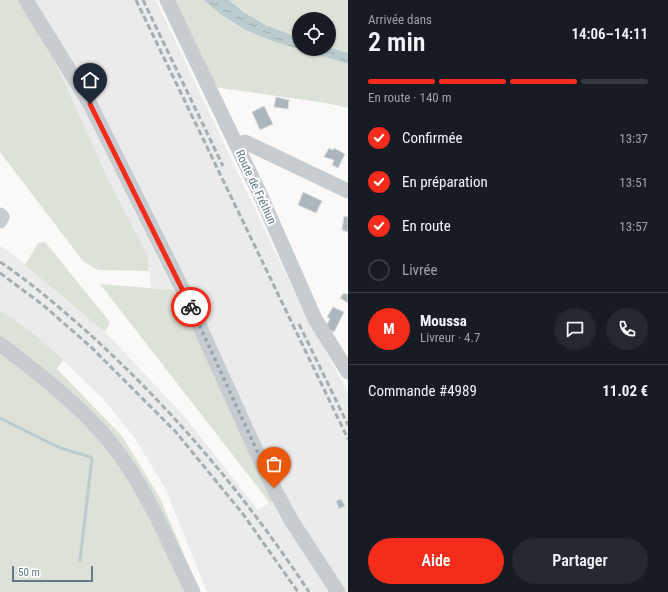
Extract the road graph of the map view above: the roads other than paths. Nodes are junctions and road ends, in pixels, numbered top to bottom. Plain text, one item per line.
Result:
1 (26, 0) edge
2 (167, 0) edge
3 (237, 145) junction
4 (348, 191) edge
5 (0, 214) edge
6 (0, 221) edge
7 (0, 344) edge
8 (348, 372) edge
9 (193, 592) edge
10 (338, 592) edge

1 - 10 street
2 - 3 street, Route de Fréthun
3 - 4 street
3 - 8 street, Route de Fréthun
5 - 6 street
7 - 9 street

